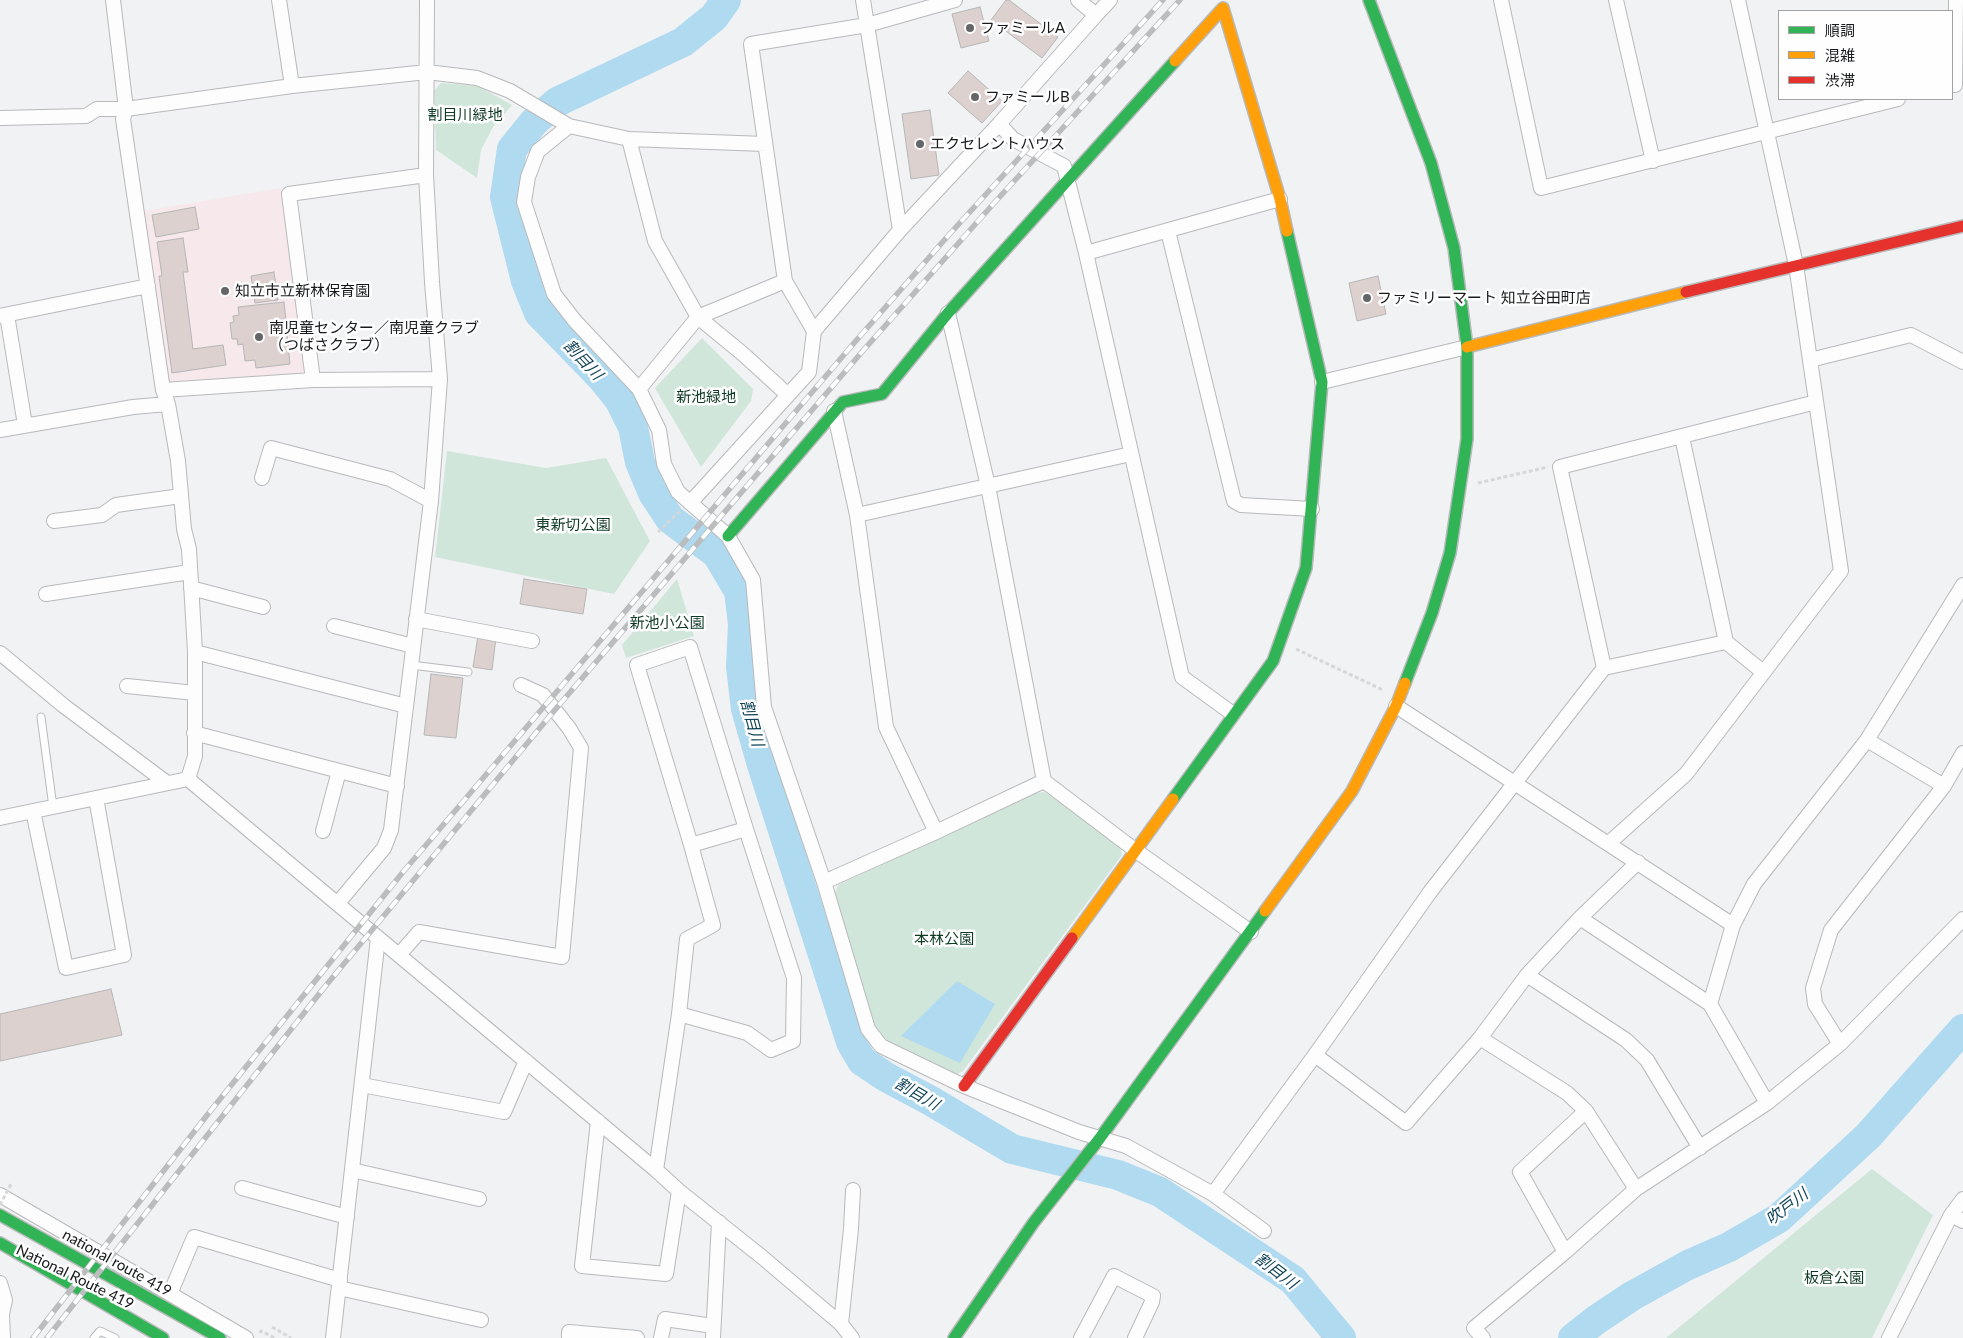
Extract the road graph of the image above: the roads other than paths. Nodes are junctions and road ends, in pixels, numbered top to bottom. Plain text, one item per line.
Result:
1 (113, 0) edge
2 (279, 0) edge
3 (426, 0) edge
4 (863, 0) edge
5 (955, 0) edge
6 (1078, 0) edge
7 (1110, 0) edge
8 (1369, 0) edge
9 (1501, 0) edge
10 (1616, 0) edge
11 (1738, 0) edge
12 (1956, 0) edge
13 (1096, 15) junction
14 (867, 24) junction
15 (427, 72) junction
16 (292, 86) junction
17 (1953, 86) edge
18 (1894, 100) edge
19 (126, 109) junction
20 (1, 118) edge
21 (565, 124) junction
22 (999, 124) junction
23 (1768, 131) junction
24 (629, 139) junction
25 (765, 144) junction
26 (1652, 161) junction
27 (426, 175) junction
28 (1068, 181) junction
29 (1280, 199) junction
30 (1963, 226) edge
31 (900, 230) junction
32 (1168, 231) junction
33 (1086, 254) junction
34 (1796, 265) junction
35 (785, 281) junction
36 (148, 286) junction
37 (948, 313) junction
38 (3, 316) edge
39 (698, 317) junction
40 (814, 330) junction
41 (1467, 347) junction
42 (1810, 360) junction
43 (1963, 362) edge
44 (440, 379) junction
45 (313, 380) junction
46 (1322, 382) junction
47 (639, 389) junction
48 (163, 390) junction
49 (788, 395) junction
50 (1816, 402) junction
51 (168, 404) junction
52 (834, 411) junction
53 (25, 425) junction
54 (0, 430) edge
55 (1682, 437) junction
56 (1130, 454) junction
57 (262, 478) dead end
58 (988, 486) junction
59 (181, 496) junction
60 (431, 501) junction
61 (690, 503) junction
62 (1312, 510) junction
63 (858, 515) junction
64 (54, 521) dead end
65 (728, 536) junction
66 (190, 572) junction
67 (1963, 585) edge
68 (191, 588) junction
69 (46, 594) dead end
70 (263, 607) dead end
71 (416, 619) junction
72 (334, 626) dead end
73 (532, 641) dead end
74 (1726, 642) junction
75 (413, 646) junction
76 (195, 652) junction
77 (0, 653) edge
78 (411, 665) junction
79 (1604, 668) junction
80 (468, 672) dead end
81 (1763, 672) junction
82 (521, 685) dead end
83 (127, 686) dead end
84 (194, 693) junction
85 (1398, 702) junction
86 (406, 706) junction
87 (1233, 714) junction
88 (41, 717) dead end
89 (194, 733) junction
90 (1867, 740) junction
91 (1963, 753) edge
92 (339, 771) junction
93 (188, 779) junction
94 (1044, 781) junction
95 (167, 783) junction
96 (1517, 783) junction
97 (398, 786) junction
98 (1944, 786) junction
99 (96, 798) junction
100 (53, 808) junction
101 (34, 811) junction
102 (0, 818) edge
103 (746, 829) junction
104 (323, 831) dead end
105 (936, 832) junction
106 (1608, 843) junction
107 (691, 845) junction
108 (1135, 850) junction
109 (1638, 862) junction
110 (824, 882) junction
111 (338, 903) junction
112 (1580, 918) junction
113 (1963, 919) edge
114 (1733, 925) junction
115 (1251, 932) junction
116 (378, 938) junction
117 (399, 955) junction
118 (1527, 975) junction
119 (1710, 1004) junction
120 (679, 1014) junction
121 (1480, 1038) junction
122 (1840, 1044) junction
123 (1315, 1055) junction
124 (526, 1062) junction
125 (362, 1085) junction
126 (964, 1086) junction
127 (1767, 1103) junction
128 (1586, 1111) junction
129 (598, 1121) junction
130 (1097, 1141) junction
131 (1700, 1148) junction
132 (352, 1170) junction
133 (656, 1170) junction
134 (242, 1188) dead end
135 (1636, 1189) junction
136 (679, 1190) junction
137 (853, 1190) dead end
138 (0, 1194) edge
139 (1213, 1194) junction
140 (479, 1199) dead end
141 (1963, 1199) edge
142 (0, 1215) edge
143 (347, 1217) junction
144 (1957, 1218) edge
145 (719, 1222) junction
146 (1264, 1231) dead end
147 (0, 1243) edge
148 (1565, 1252) junction
149 (8, 1261) dead end
150 (0, 1283) edge
151 (339, 1284) junction
152 (170, 1294) junction
153 (482, 1320) dead end
154 (136, 1324) junction
155 (840, 1324) junction
156 (713, 1332) edge
157 (3, 1338) edge
158 (94, 1338) edge
159 (115, 1338) edge
160 (163, 1338) edge
161 (220, 1338) edge
162 (246, 1338) edge
163 (333, 1338) edge
164 (569, 1338) edge
165 (637, 1338) edge
166 (661, 1338) edge
167 (852, 1338) edge
168 (954, 1338) edge
169 (1082, 1338) edge
170 (1136, 1338) edge
171 (1483, 1338) edge
172 (1889, 1338) edge

1 - 19 street
2 - 16 street
3 - 15 street
4 - 14 street
5 - 14 street
6 - 13 street
7 - 13 street
8 - 41 main road
9 - 26 street
10 - 26 street
11 - 23 street
12 - 17 street
13 - 22 street
14 - 25 street
14 - 31 street
15 - 16 street
15 - 21 street
15 - 27 street
16 - 19 street
18 - 23 street
19 - 20 street
19 - 36 street
21 - 24 street
21 - 47 street
22 - 28 street
22 - 31 street
23 - 26 street
23 - 34 street
24 - 25 street
24 - 39 street
25 - 35 street
27 - 44 street
27 - 45 street
28 - 29 main road
28 - 33 street
28 - 37 main road
29 - 32 street
29 - 46 main road
30 - 34 main road
31 - 40 street
32 - 33 street
32 - 62 street
33 - 56 street
34 - 41 main road
34 - 42 street
35 - 39 street
35 - 40 street
36 - 38 street
36 - 48 street
37 - 52 main road
37 - 58 street
38 - 53 street
39 - 47 street
39 - 49 street
40 - 49 street
41 - 46 street
41 - 85 main road
42 - 43 street
42 - 50 street
44 - 45 street
44 - 60 street
45 - 48 street
46 - 62 main road
47 - 61 street
48 - 51 street
49 - 61 street
50 - 55 street
50 - 81 street
51 - 53 street
51 - 59 street
52 - 63 street
52 - 65 main road
53 - 54 street
55 - 74 street
55 - 79 street
56 - 58 street
56 - 87 street
57 - 60 street
58 - 63 street
58 - 94 street
59 - 64 street
59 - 66 street
60 - 71 street
61 - 65 street
62 - 87 main road
63 - 105 street
65 - 110 street
66 - 68 street
66 - 69 street
67 - 90 street
68 - 70 street
68 - 76 street
71 - 73 street
71 - 75 street
72 - 75 street
74 - 79 street
74 - 81 street
75 - 78 street
76 - 84 street
76 - 86 street
77 - 95 street
78 - 80 lane
78 - 86 street
79 - 96 street
81 - 106 street
82 - 117 street
83 - 84 street
84 - 89 street
85 - 96 street
85 - 115 main road
86 - 97 street
87 - 108 main road
88 - 100 lane
89 - 92 street
89 - 93 street
90 - 98 street
90 - 114 street
91 - 98 street
92 - 97 street
92 - 104 street
93 - 95 street
93 - 111 street
94 - 105 street
94 - 108 street
95 - 99 street
96 - 106 street
96 - 123 street
97 - 111 street
98 - 122 street
99 - 100 street
99 - 101 street
100 - 101 street
101 - 102 street
103 - 107 street
103 - 107 street
103 - 120 street
105 - 110 street
106 - 109 street
107 - 120 street
108 - 115 street
108 - 126 main road
109 - 112 street
109 - 114 street
110 - 126 street
111 - 116 street
112 - 118 street
112 - 119 street
113 - 122 street
114 - 119 street
115 - 130 main road
116 - 117 street
116 - 125 street
117 - 124 street
118 - 121 street
118 - 131 street
119 - 127 street
120 - 133 street
121 - 123 street
121 - 128 street
122 - 127 street
123 - 139 street
124 - 125 street
124 - 129 street
125 - 132 street
126 - 130 street
127 - 131 street
128 - 135 street
128 - 148 street
129 - 133 street
129 - 136 street
130 - 139 street
130 - 168 main road
131 - 135 street
132 - 140 street
132 - 143 street
133 - 136 street
134 - 143 street
135 - 148 street
136 - 145 street
137 - 155 street
138 - 152 street
139 - 146 street
141 - 144 street
142 - 161 main road, national route 419
143 - 151 street
144 - 172 street
145 - 155 street
145 - 156 street
147 - 154 main road, national route 419
148 - 171 street
149 - 154 main road, National Route 419
150 - 157 street
151 - 152 street
151 - 153 street
151 - 163 street
152 - 162 street
154 - 160 main road, national route 419
155 - 167 street
156 - 166 street
158 - 159 lane
164 - 165 street
169 - 170 street

